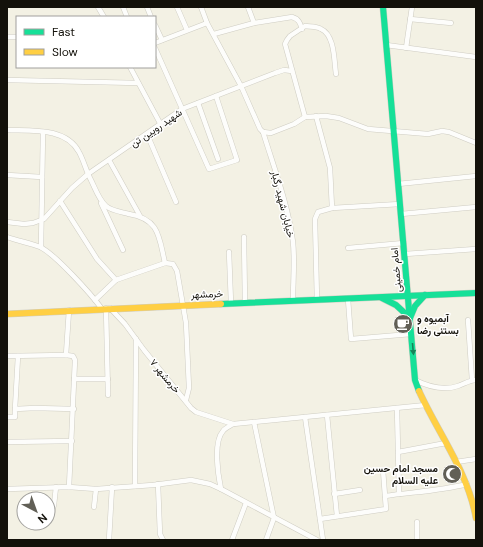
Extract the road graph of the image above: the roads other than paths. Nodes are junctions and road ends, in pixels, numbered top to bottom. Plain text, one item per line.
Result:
1 (98, 7) edge
2 (177, 7) edge
3 (201, 7) edge
4 (248, 7) edge
5 (383, 7) edge
6 (412, 7) edge
7 (103, 16) edge
8 (410, 19) junction
9 (207, 23) junction
10 (254, 23) junction
11 (451, 23) dead end
12 (156, 27) edge
13 (302, 29) junction
14 (187, 30) junction
15 (214, 34) junction
16 (162, 40) junction
17 (156, 43) edge
18 (386, 45) junction
19 (406, 48) junction
20 (156, 50) edge
21 (476, 57) edge
22 (130, 68) edge
23 (292, 71) junction
24 (336, 74) dead end
25 (7, 80) edge
26 (138, 83) junction
27 (241, 86) junction
28 (216, 96) junction
29 (198, 103) junction
30 (182, 109) junction
31 (316, 116) junction
32 (305, 117) junction
33 (161, 125) junction
34 (7, 130) edge
35 (394, 131) junction
36 (43, 132) junction
37 (262, 132) junction
38 (147, 134) junction
39 (476, 143) edge
40 (218, 159) dead end
41 (109, 160) junction
42 (88, 174) junction
43 (7, 175) edge
44 (476, 176) edge
45 (42, 177) junction
46 (398, 184) junction
47 (98, 195) junction
48 (60, 201) junction
49 (176, 202) dead end
50 (400, 204) junction
51 (476, 207) edge
52 (332, 208) junction
53 (401, 214) junction
54 (140, 216) junction
55 (40, 221) junction
56 (7, 222) edge
57 (7, 237) edge
58 (244, 237) dead end
59 (404, 243) junction
60 (41, 247) junction
61 (348, 248) dead end
62 (476, 248) edge
63 (123, 250) dead end
64 (229, 252) dead end
65 (405, 254) junction
66 (164, 263) junction
67 (116, 280) junction
68 (476, 293) edge
69 (425, 295) junction
70 (408, 296) junction
71 (381, 297) junction
72 (348, 299) junction
73 (95, 300) junction
74 (317, 300) junction
75 (293, 301) junction
76 (230, 303) junction
77 (245, 303) junction
78 (183, 305) junction
79 (106, 308) junction
80 (69, 310) junction
81 (7, 314) edge
82 (410, 318) junction
83 (468, 320) dead end
84 (411, 334) junction
85 (136, 339) junction
86 (66, 355) junction
87 (7, 356) edge
88 (18, 356) junction
89 (74, 379) junction
90 (108, 379) junction
91 (415, 380) junction
92 (474, 380) edge
93 (108, 395) dead end
94 (186, 400) junction
95 (426, 405) junction
96 (397, 408) junction
97 (15, 409) junction
98 (74, 409) junction
99 (327, 415) junction
100 (7, 417) edge
101 (305, 417) junction
102 (254, 422) junction
103 (233, 424) junction
104 (72, 441) junction
105 (7, 442) edge
106 (446, 443) junction
107 (398, 452) junction
108 (476, 459) edge
109 (456, 462) junction
110 (383, 470) dead end
111 (158, 484) junction
112 (467, 484) junction
113 (135, 486) junction
114 (56, 487) junction
115 (69, 487) junction
116 (112, 487) junction
117 (96, 488) junction
118 (7, 489) edge
119 (221, 489) junction
120 (360, 490) dead end
121 (56, 491) edge
122 (334, 494) junction
123 (399, 494) junction
124 (385, 496) junction
125 (246, 503) junction
126 (94, 507) dead end
127 (475, 508) edge
128 (337, 516) junction
129 (274, 518) junction
130 (476, 518) edge
131 (320, 519) junction
132 (416, 522) dead end
133 (109, 540) edge
134 (163, 540) edge
135 (232, 540) edge
136 (266, 540) edge
137 (317, 540) edge
138 (323, 540) edge
139 (417, 540) edge

1 - 7 street
2 - 14 street
3 - 9 street, خیابان شهید رگبار
4 - 10 street
5 - 18 main road, امام خمینی
6 - 8 street
8 - 11 street
8 - 19 street
9 - 14 street
9 - 15 street, خیابان شهید رگبار
10 - 13 street
10 - 15 street
12 - 16 street
13 - 23 street
13 - 24 street
14 - 16 street
15 - 27 street, خیابان شهید رگبار
16 - 17 street
18 - 19 street
18 - 35 main road, امام خمینی
19 - 21 street
20 - 30 street
22 - 26 street
23 - 27 street, شهید رویین تن
23 - 32 street
25 - 26 street
26 - 33 street
27 - 28 street, شهید رویین تن
27 - 37 street, خیابان شهید رگبار
28 - 29 street, شهید رویین تن
28 - 30 street
29 - 30 street, شهید رویین تن
29 - 40 street
30 - 33 street, شهید رویین تن
31 - 32 street
31 - 35 street
31 - 52 street
32 - 37 street
33 - 38 street, شهید رویین تن
34 - 36 street
35 - 39 street
35 - 46 main road, امام خمینی
36 - 42 street
36 - 45 street
37 - 75 street, خیابان شهید رگبار
38 - 41 street, شهید رویین تن
38 - 49 street
41 - 42 street, شهید رویین تن
41 - 54 street
42 - 47 street
42 - 48 street, شهید رویین تن
43 - 45 street
44 - 46 street
45 - 55 street
46 - 50 main road, امام خمینی
47 - 54 street
47 - 63 street
48 - 55 street, شهید رویین تن
48 - 67 street
50 - 52 street
50 - 53 main road, امام خمینی
51 - 53 street
52 - 74 street
53 - 59 main road, امام خمینی
54 - 66 street
55 - 56 street
55 - 60 street
57 - 60 street
58 - 77 street
59 - 61 street
59 - 65 main road, امام خمینی
60 - 73 street, خرمشهر ۷
62 - 65 street
64 - 76 street
65 - 70 main road, امام خمینی
66 - 67 street
66 - 78 street
67 - 73 street
68 - 69 main road, خرمشهر
69 - 70 main road, خرمشهر
69 - 82 main road
70 - 71 main road, خرمشهر
70 - 82 main road, امام خمینی
71 - 72 main road, خرمشهر
71 - 82 main road
72 - 74 main road, خرمشهر
72 - 84 street
73 - 79 street, خرمشهر ۷
74 - 75 main road, خرمشهر
75 - 77 main road, خرمشهر
76 - 77 main road, خرمشهر
76 - 78 main road, خرمشهر
78 - 79 main road, خرمشهر
78 - 94 street
79 - 80 main road, خرمشهر
79 - 85 street, خرمشهر ۷
79 - 90 street
80 - 81 main road, خرمشهر
80 - 86 street
82 - 84 main road, امام خمینی
83 - 92 street
84 -> 91 main road, امام خمینی
85 - 94 street, خرمشهر ۷
85 - 113 street
86 - 88 street
86 - 89 street
87 - 88 street
88 - 97 street
89 - 90 street
89 - 98 street
90 - 93 street
91 - 92 street
91 - 95 main road, امام خمینی
94 - 103 street, خرمشهر ۷
95 - 96 street
95 - 106 main road, امام خمینی
96 - 99 street
96 - 107 street
97 - 98 street
97 - 100 street
98 - 104 street
99 - 101 street
99 - 122 street
101 - 102 street
101 - 131 street
102 - 103 street
102 - 129 street
103 - 119 street
104 - 105 street
104 - 115 street
106 - 107 street
106 - 109 main road, امام خمینی
107 - 123 street
108 - 109 street
109 - 112 main road, امام خمینی
110 - 124 street
111 - 113 street
111 - 119 street
111 - 134 street
112 - 123 street
112 - 127 main road, امام خمینی
113 - 116 street
114 - 115 street
114 - 118 street
114 - 121 street
115 - 117 street
116 - 117 street
116 - 133 street
117 - 126 street
119 - 125 street
120 - 122 street
122 - 128 street
123 - 124 street
124 - 128 street
125 - 129 street
125 - 135 street
127 - 130 main road, امام خمینی
128 - 131 street
129 - 136 street
129 - 137 street
131 - 138 street
132 - 139 street

